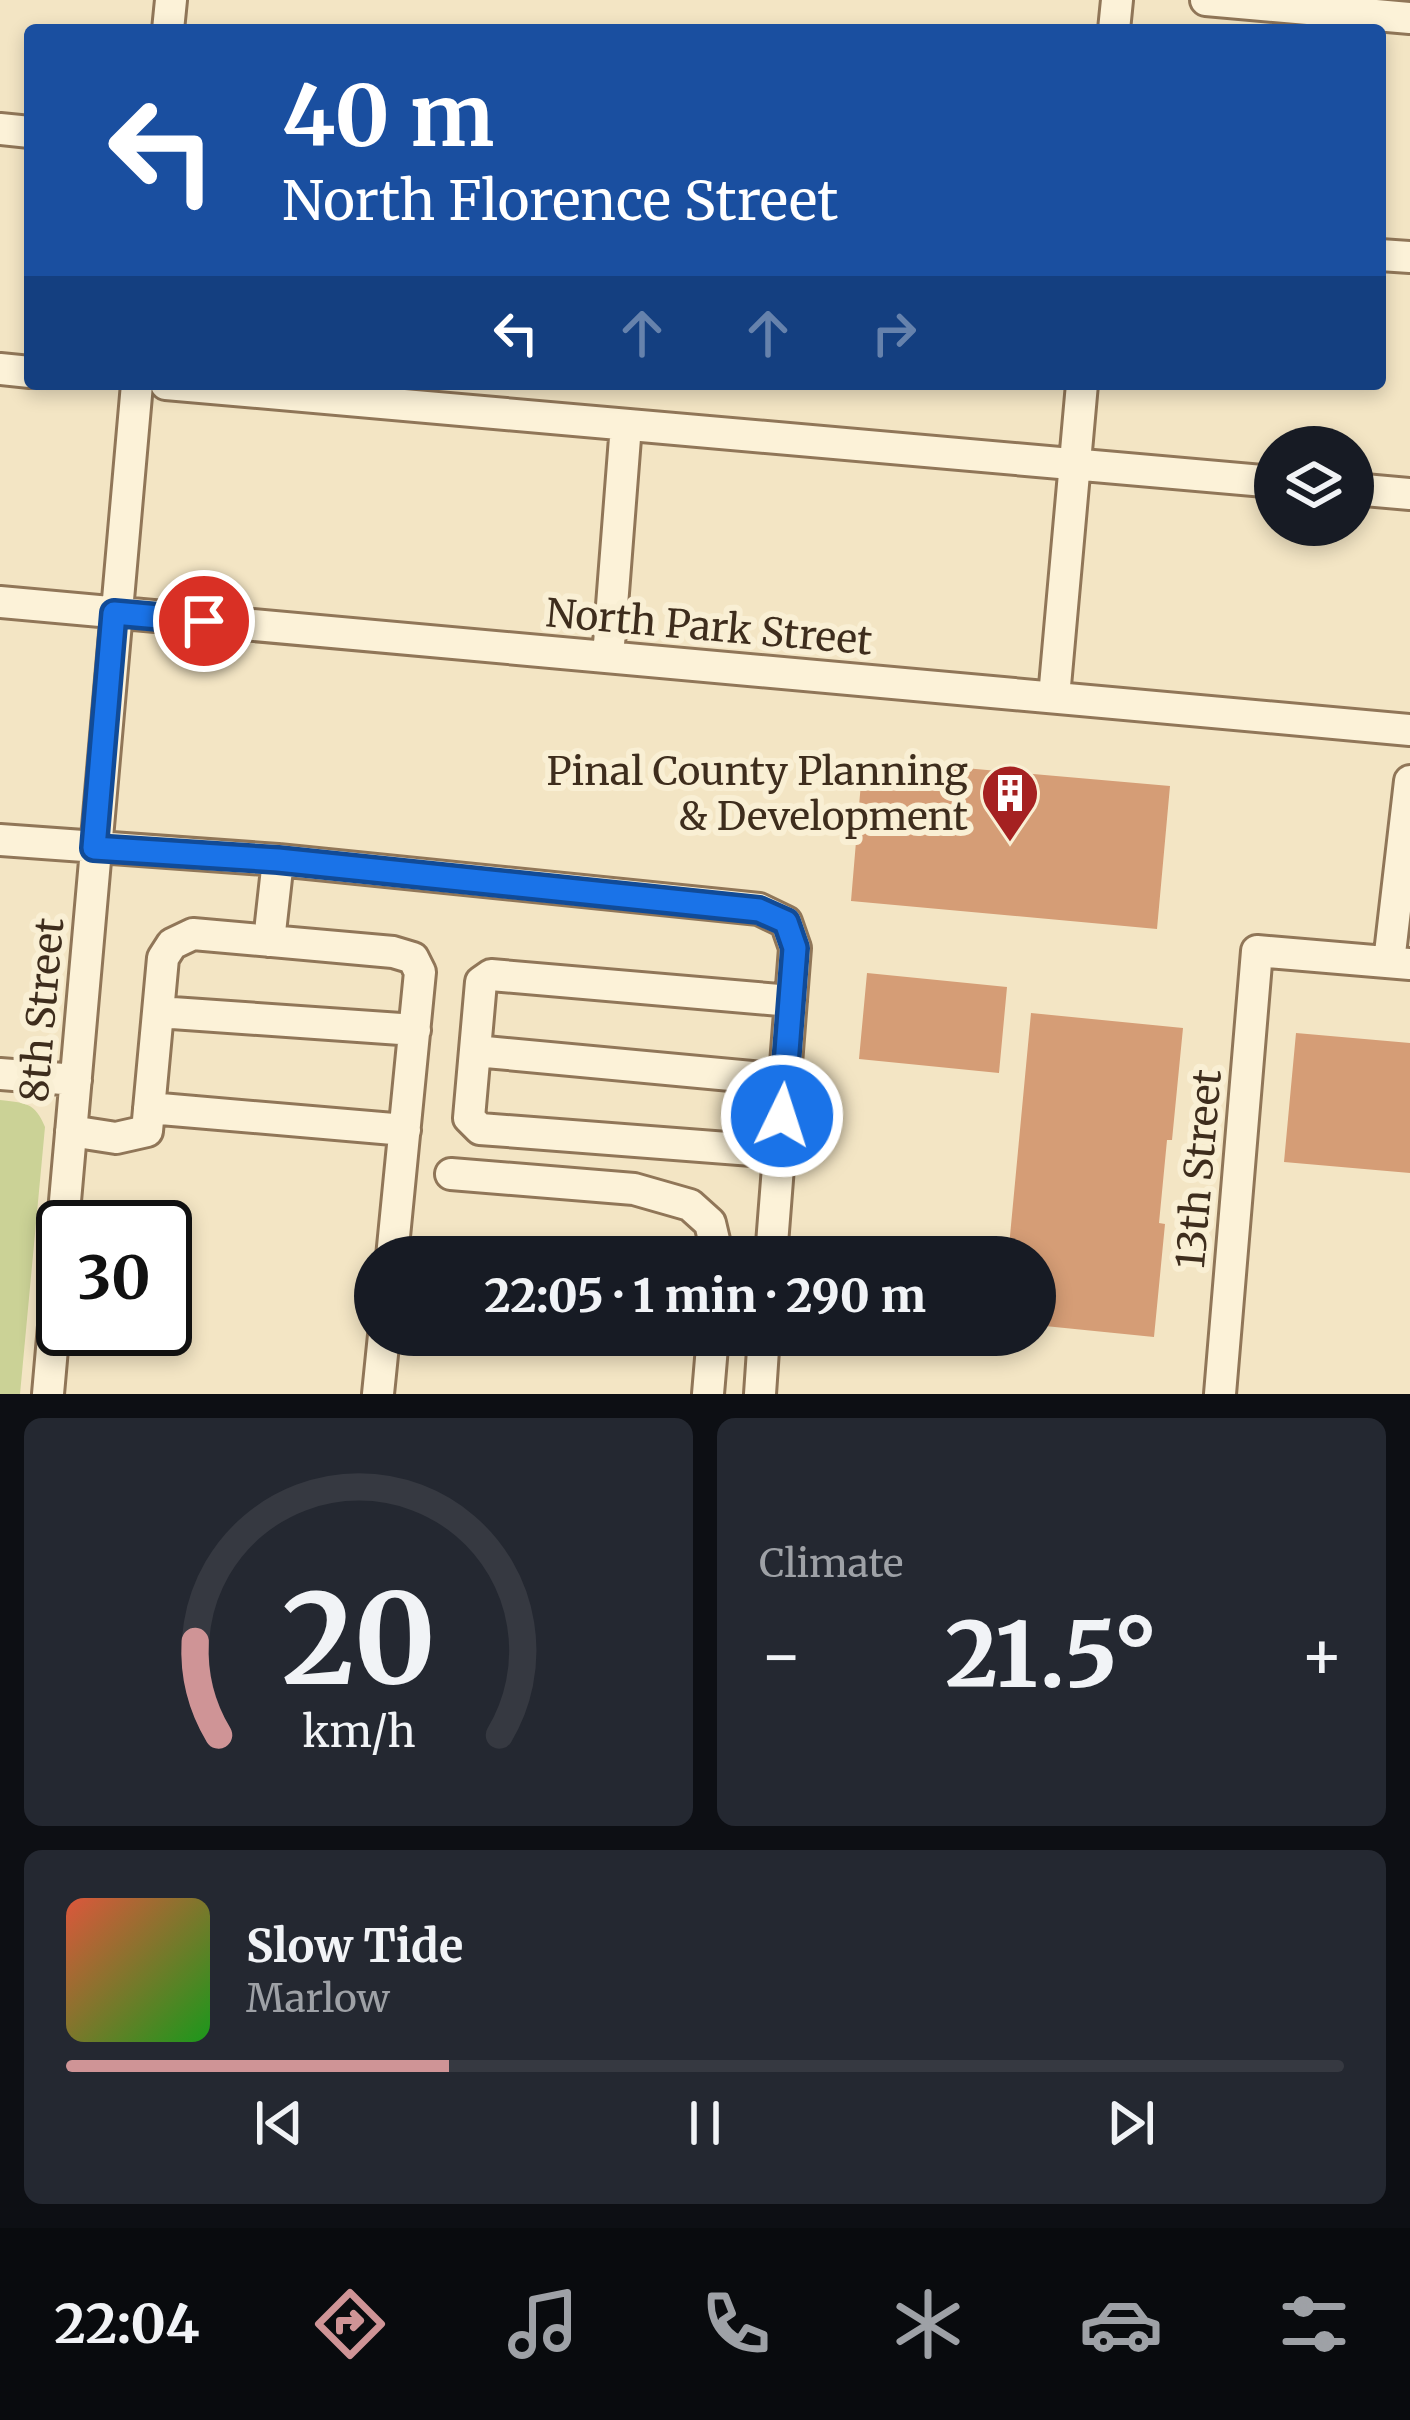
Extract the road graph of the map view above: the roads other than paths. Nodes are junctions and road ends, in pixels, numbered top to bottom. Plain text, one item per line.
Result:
1 (1206, 0) edge
2 (1410, 18) edge
3 (136, 390) edge
4 (235, 390) edge
5 (1081, 390) edge
6 (626, 424) junction
7 (1075, 464) junction
8 (1254, 480) edge
9 (1374, 491) edge
10 (1410, 494) edge
11 (0, 602) edge
12 (114, 613) junction
13 (608, 657) junction
14 (1054, 698) junction
15 (1410, 730) edge
16 (1410, 781) edge
17 (0, 840) edge
18 (94, 848) junction
19 (278, 860) junction
20 (269, 941) junction
21 (1400, 963) edge
22 (790, 1001) junction
23 (158, 1012) junction
24 (415, 1030) junction
25 (475, 1051) junction
26 (0, 1074) edge
27 (784, 1080) junction
28 (76, 1081) junction
29 (149, 1108) junction
30 (404, 1130) junction
31 (71, 1131) junction
32 (779, 1152) junction
33 (451, 1174) dead end
34 (394, 1236) edge
35 (714, 1236) edge
36 (772, 1236) edge
37 (382, 1356) edge
38 (711, 1356) edge
39 (763, 1356) edge
40 (47, 1394) edge
41 (378, 1394) edge
42 (708, 1394) edge
43 (760, 1394) edge
44 (1220, 1394) edge

1 - 2 street
3 - 12 street, 8th Street
4 - 6 street
5 - 7 street
6 - 7 street
6 - 13 street
7 - 8 street
7 - 14 street
9 - 10 street
11 - 12 street, North Park Street
12 - 13 street, North Park Street
12 - 18 street, 8th Street
13 - 14 street, North Park Street
14 - 15 street, North Park Street
16 - 21 street
17 - 18 street
18 - 19 street
18 - 28 street, 8th Street
19 - 20 street
19 - 22 street
20 - 23 street
20 - 24 street
21 - 44 street, 13th Street
22 - 25 street
22 - 27 street
23 - 24 street
23 - 29 street
24 - 30 street
25 - 27 street
25 - 32 street
26 - 28 street
27 - 32 street
28 - 31 street, 8th Street
29 - 30 street
29 - 31 street
30 - 34 street
31 - 40 street, 8th Street
32 - 36 street
33 - 35 street
37 - 41 street
38 - 42 street
39 - 43 street

